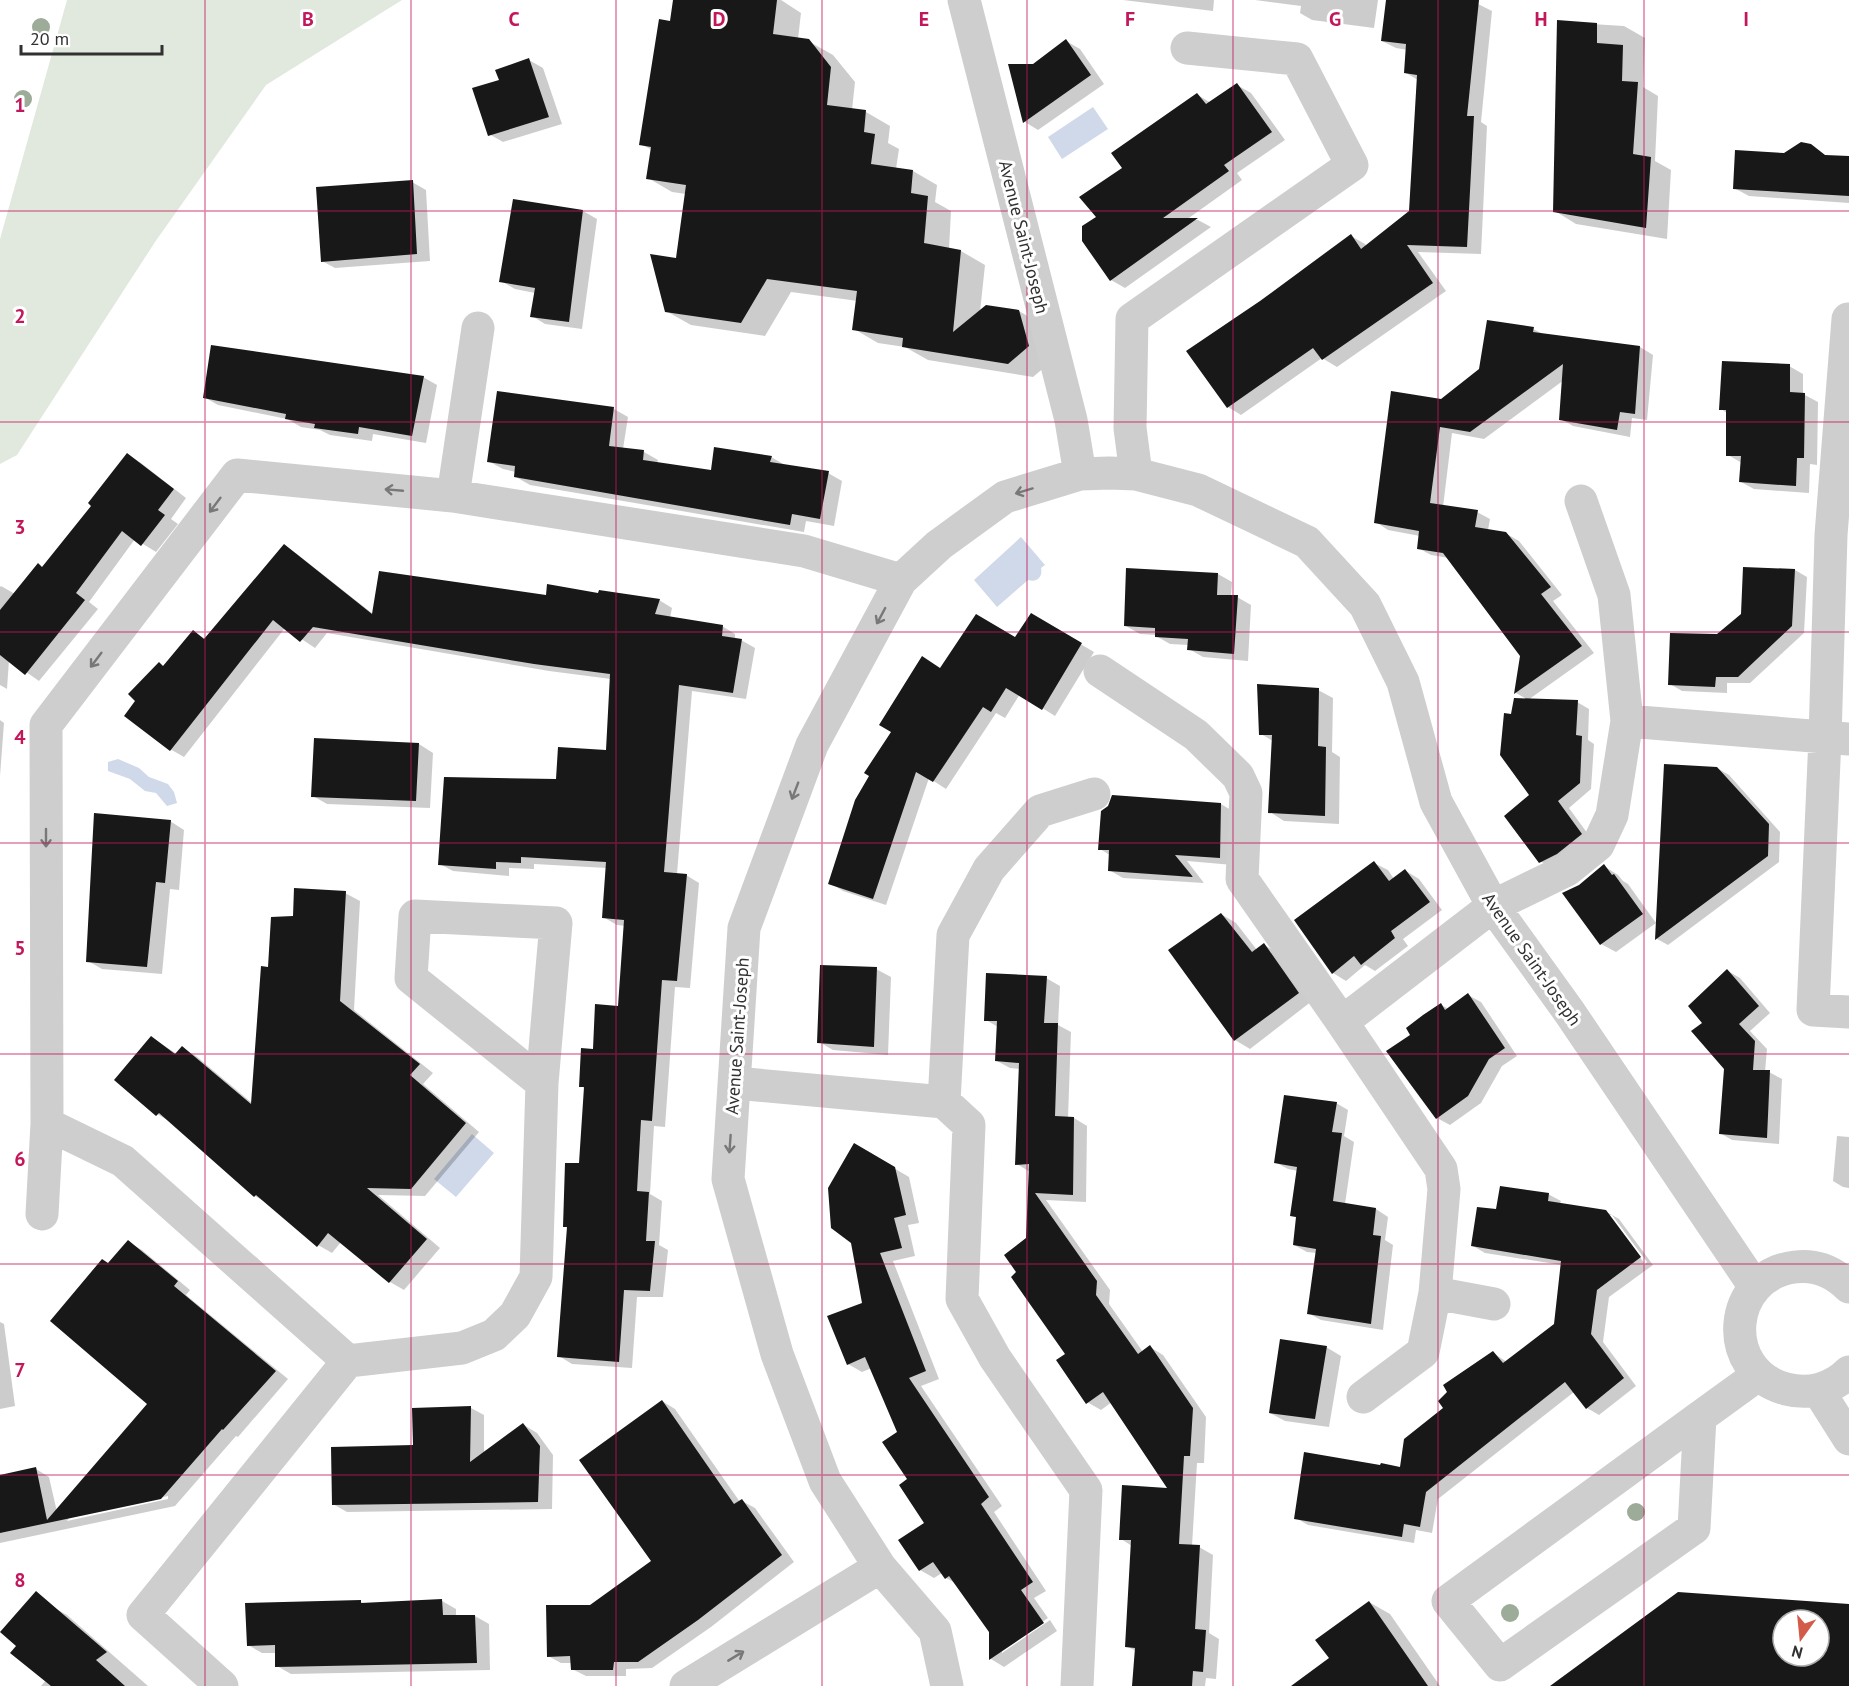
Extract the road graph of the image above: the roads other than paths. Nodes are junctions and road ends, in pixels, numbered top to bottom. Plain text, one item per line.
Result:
1 (964, 0) edge
2 (1187, 48) dead end
3 (1848, 319) edge
4 (477, 328) dead end
5 (1080, 474) junction
6 (1136, 474) junction
7 (453, 496) junction
8 (1581, 501) dead end
9 (901, 579) junction
10 (1100, 671) dead end
11 (1627, 721) junction
12 (1837, 739) edge
13 (1094, 794) dead end
14 (1493, 906) junction
15 (1849, 1012) edge
16 (1342, 1022) junction
17 (542, 1083) junction
18 (735, 1083) junction
19 (944, 1102) junction
20 (47, 1124) junction
21 (42, 1214) dead end
22 (1846, 1279) edge
23 (1755, 1287) junction
24 (1435, 1293) junction
25 (1494, 1304) dead end
26 (348, 1361) junction
27 (1849, 1372) edge
28 (1758, 1375) junction
29 (1818, 1390) junction
30 (1364, 1397) dead end
31 (1700, 1417) junction
32 (1849, 1439) edge
33 (880, 1567) junction
34 (222, 1686) edge
35 (686, 1686) edge
36 (947, 1686) edge
37 (1077, 1686) edge

1 - 5 street, Avenue Saint-Joseph
2 - 6 street
3 - 12 street
4 - 7 street
5 - 6 street, Avenue Saint-Joseph
5 -> 9 street, Avenue Saint-Joseph
6 - 14 street, Avenue Saint-Joseph
7 - 9 street
7 -> 20 street
8 - 11 street
9 -> 18 street, Avenue Saint-Joseph
10 - 16 street
11 - 12 street
11 - 14 street
12 - 15 street
13 - 19 street
14 - 16 street
14 - 23 street, Avenue Saint-Joseph
16 - 24 street
17 - 17 street
17 - 26 street
18 - 19 street
18 -> 33 street, Avenue Saint-Joseph
19 - 37 street
20 - 21 street
20 - 26 street
22 - 23 street
23 - 28 street
24 - 25 street
24 - 30 street
26 - 34 street
27 - 29 street
28 - 29 street
28 - 31 street
29 - 32 street
31 - 31 street
35 -> 33 street
33 - 36 street, Avenue Saint-Joseph

